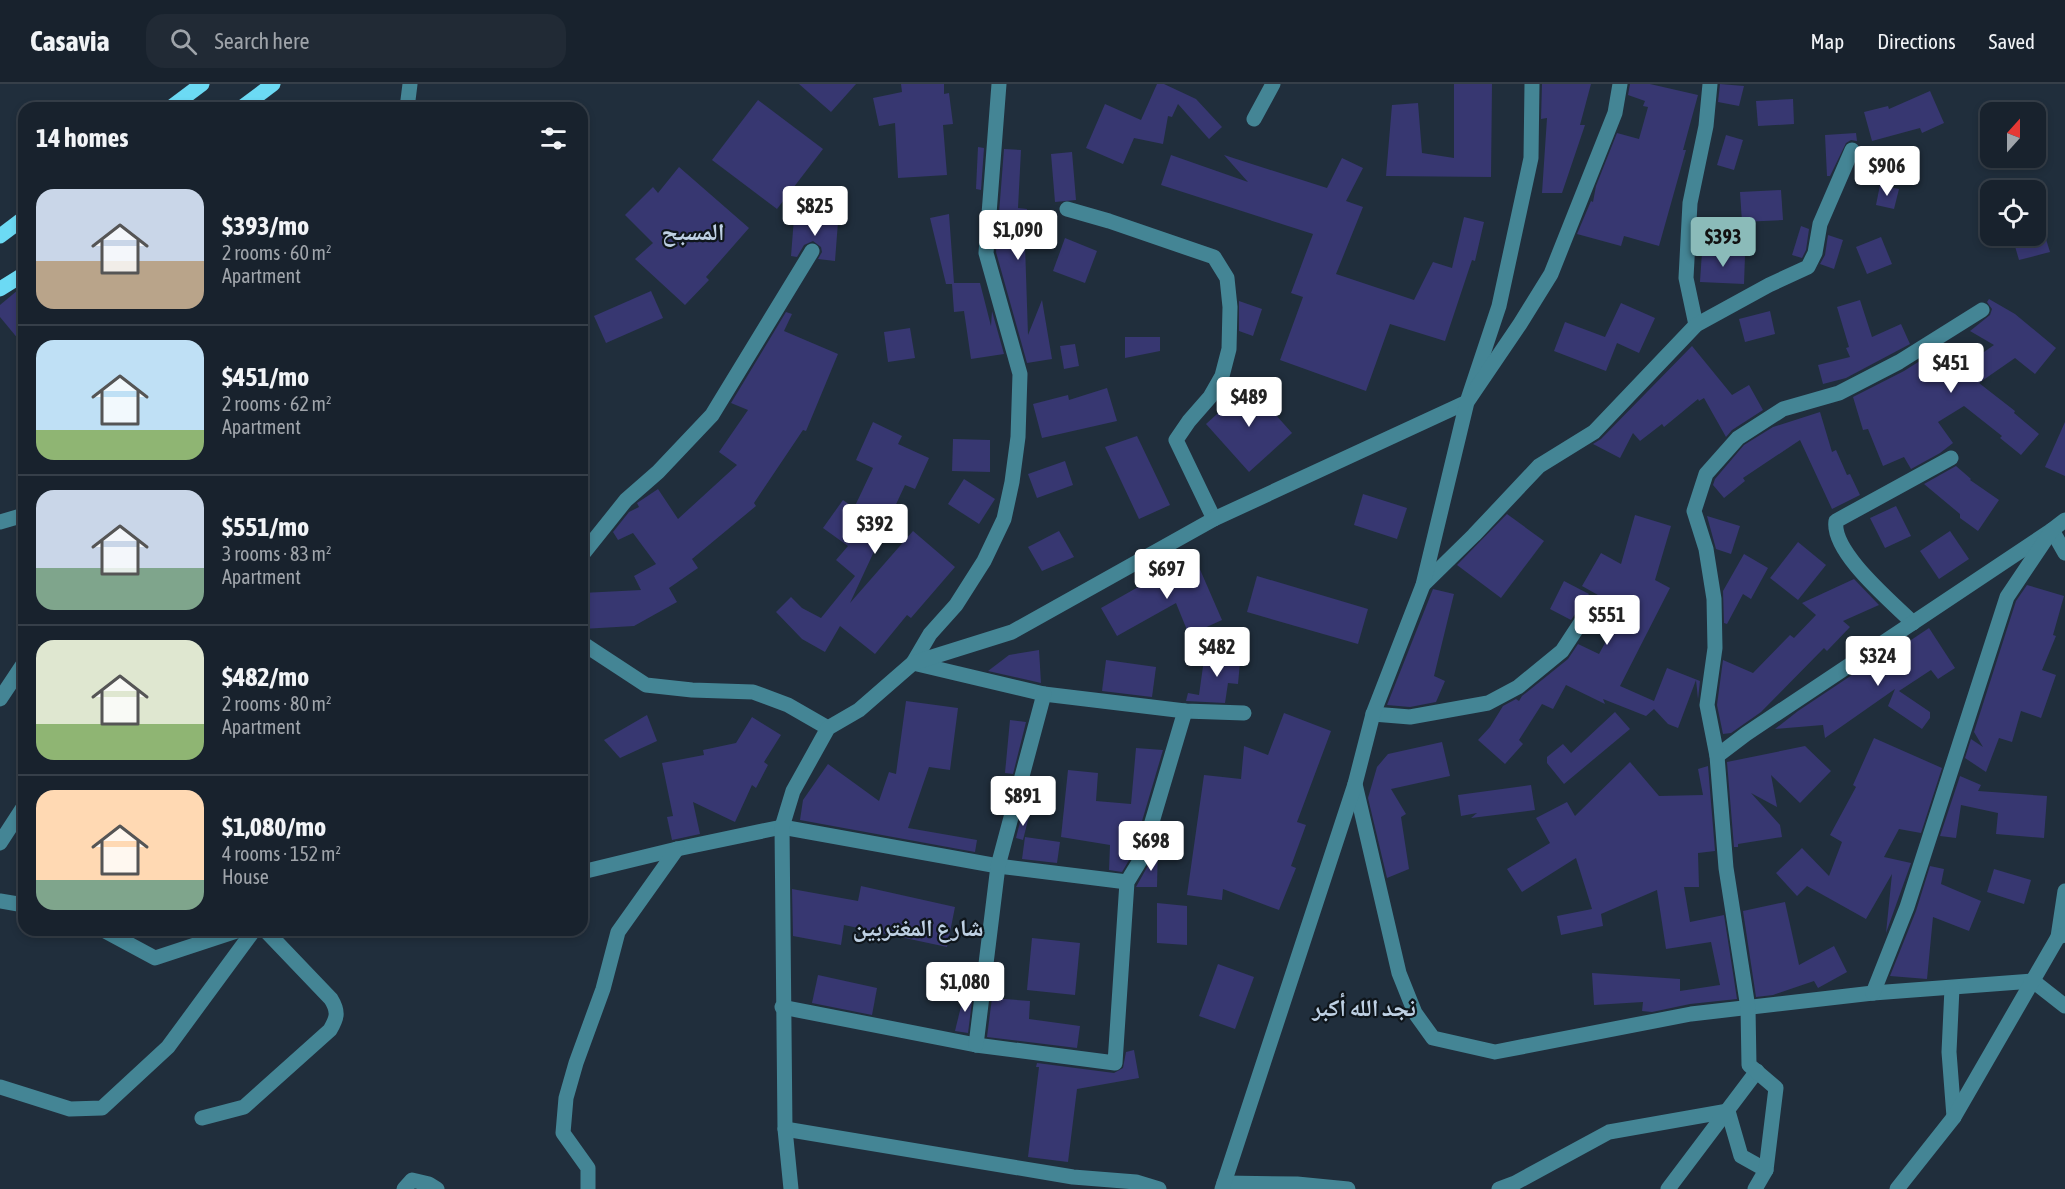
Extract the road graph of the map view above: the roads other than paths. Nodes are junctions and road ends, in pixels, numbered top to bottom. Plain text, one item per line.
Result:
1 (273, 84) edge
2 (410, 84) edge
3 (999, 84) edge
4 (1273, 84) edge
5 (1532, 84) edge
6 (1620, 84) edge
7 (1710, 84) edge
8 (199, 85) edge
9 (178, 102) edge
10 (249, 102) edge
11 (408, 102) edge
12 (1254, 119) dead end
13 (1852, 150) dead end
14 (1067, 210) dead end
15 (18, 222) edge
16 (0, 236) edge
17 (812, 251) dead end
18 (18, 278) edge
19 (0, 289) edge
20 (1982, 310) dead end
21 (1696, 325) junction
22 (1467, 402) junction
23 (1951, 458) dead end
24 (18, 517) edge
25 (1214, 519) junction
26 (2065, 520) edge
27 (0, 522) edge
28 (2052, 530) junction
29 (588, 548) edge
30 (2065, 553) edge
31 (1423, 585) junction
32 (1589, 610) dead end
33 (1913, 623) junction
34 (588, 647) edge
35 (913, 663) junction
36 (18, 672) edge
37 (1044, 694) junction
38 (0, 699) edge
39 (1185, 711) junction
40 (1244, 713) dead end
41 (1374, 714) junction
42 (828, 728) junction
43 (1717, 756) junction
44 (1355, 784) junction
45 (18, 815) edge
46 (782, 827) junction
47 (0, 843) edge
48 (677, 849) junction
49 (998, 866) junction
50 (588, 871) edge
51 (1127, 882) junction
52 (2065, 891) edge
53 (0, 901) edge
54 (18, 904) edge
55 (114, 936) edge
56 (222, 936) edge
57 (250, 936) edge
58 (271, 936) edge
59 (2061, 936) edge
60 (2032, 981) junction
61 (1952, 988) junction
62 (1873, 993) junction
63 (2065, 1006) edge
64 (782, 1007) junction
65 (1748, 1008) junction
66 (976, 1045) junction
67 (1756, 1071) junction
68 (0, 1087) edge
69 (1728, 1111) junction
70 (1954, 1117) junction
71 (202, 1118) dead end
72 (785, 1129) junction
73 (1766, 1170) junction
74 (1223, 1186) edge
75 (404, 1189) edge
76 (436, 1189) edge
77 (588, 1189) edge
78 (791, 1189) edge
79 (1159, 1189) edge
80 (1348, 1189) edge
81 (1499, 1189) edge
82 (1668, 1189) edge
83 (1755, 1189) edge
84 (1897, 1189) edge

1 - 10 main road
2 - 11 street
3 - 35 street
4 - 12 street
5 - 22 street
6 - 22 street
7 - 21 street
8 - 9 main road
13 - 21 street
14 - 25 street
15 - 16 main road
17 - 29 street
18 - 19 main road
20 - 43 street
21 - 31 street
22 - 25 street
22 - 31 street
23 - 33 street
24 - 27 street
25 - 35 street
26 - 28 street
28 - 30 street
28 - 33 street
28 - 62 street
31 - 41 street
32 - 41 street
33 - 43 street
34 - 42 street
35 - 37 street
35 - 42 street
36 - 38 street
37 - 39 street
37 - 49 street
39 - 40 street
39 - 51 street
41 - 44 street
42 - 46 street
43 - 65 street
44 - 65 street
44 - 74 street
45 - 47 street
46 - 48 street
46 - 49 street
46 - 64 street
48 - 50 street
48 - 77 street
49 - 51 street
49 - 66 street
51 - 66 street
52 - 59 street
53 - 54 street
55 - 56 street
57 - 68 street
58 - 71 street
59 - 60 street
60 - 61 street
60 - 63 street
60 - 70 street
61 - 62 street
61 - 70 street
62 - 65 street
64 - 66 street
64 - 72 street
65 - 67 street
67 - 69 street
67 - 73 street
69 - 73 street
69 - 81 street
69 - 82 street
70 - 84 street
72 - 78 street
72 - 79 street
73 - 83 street
74 - 80 street
75 - 76 street

